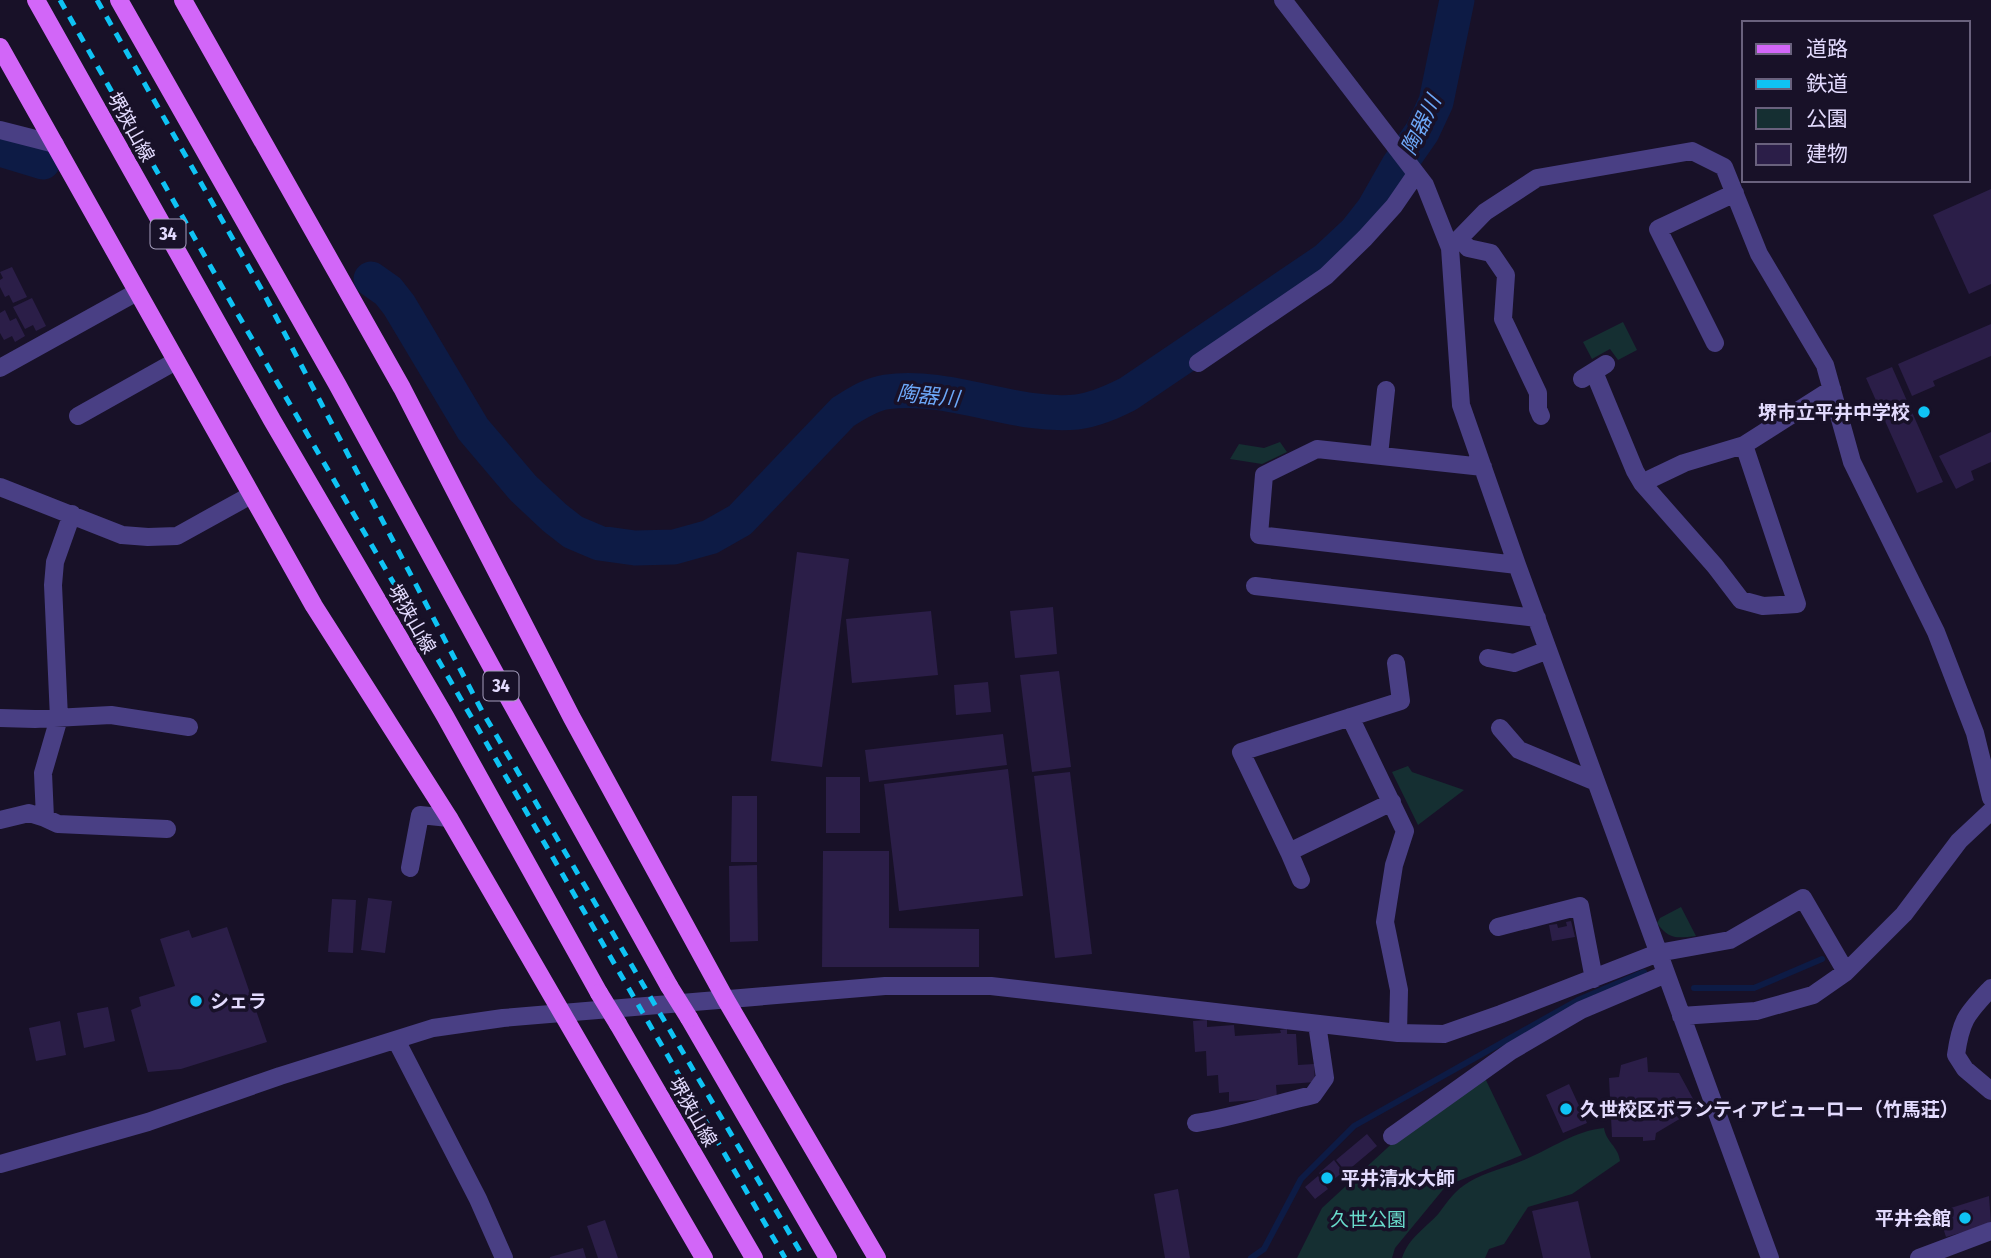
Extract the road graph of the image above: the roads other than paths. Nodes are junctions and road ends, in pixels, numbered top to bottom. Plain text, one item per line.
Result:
1 (36, 0) edge
2 (183, 0) edge
3 (1283, 0) edge
4 (123, 7) edge
5 (0, 47) edge
6 (0, 130) edge
7 (55, 144) junction
8 (1415, 171) junction
9 (1735, 193) junction
10 (1455, 243) junction
11 (137, 292) junction
12 (1715, 343) dead end
13 (176, 361) junction
14 (1198, 363) dead end
15 (0, 369) edge
16 (1594, 372) dead end
17 (1832, 389) junction
18 (1386, 390) dead end
19 (78, 416) dead end
20 (1541, 416) dead end
21 (1744, 445) junction
22 (1379, 455) junction
23 (1483, 467) junction
24 (1642, 483) junction
25 (0, 487) edge
26 (251, 495) junction
27 (72, 514) junction
28 (1517, 565) junction
29 (1255, 586) dead end
30 (1537, 618) junction
31 (1548, 650) junction
32 (1488, 658) dead end
33 (1396, 663) dead end
34 (1350, 717) junction
35 (0, 718) edge
36 (59, 718) junction
37 (189, 727) dead end
38 (1500, 728) dead end
39 (1596, 782) junction
40 (1991, 798) edge
41 (1392, 802) junction
42 (1991, 811) edge
43 (449, 817) junction
44 (45, 818) junction
45 (0, 820) edge
46 (167, 829) dead end
47 (1289, 852) junction
48 (410, 868) dead end
49 (1301, 880) dead end
50 (1498, 927) dead end
51 (1658, 953) junction
52 (1846, 972) junction
53 (1666, 974) junction
54 (1594, 979) junction
55 (1991, 988) edge
56 (726, 1000) junction
57 (564, 1014) junction
58 (1681, 1016) junction
59 (1317, 1024) junction
60 (1398, 1033) junction
61 (396, 1040) junction
62 (1991, 1091) edge
63 (1196, 1123) dead end
64 (1392, 1136) dead end
65 (0, 1164) edge
66 (1991, 1231) edge
67 (504, 1258) edge
68 (704, 1258) edge
69 (754, 1258) edge
70 (828, 1258) edge
71 (877, 1258) edge
72 (1770, 1258) edge
73 (1919, 1258) edge

1 - 69 main road, 堺狭山線 / 34, bridge
2 - 56 main road
3 - 8 street
4 - 70 main road, 34, bridge
5 - 7 main road
6 - 7 street
7 - 11 main road
8 - 10 street
8 - 14 street
9 - 10 street
9 - 12 street
9 - 17 street
10 - 20 street
10 - 23 street
11 - 13 main road
11 - 15 street
13 - 19 street
13 - 26 main road
16 - 24 street
17 - 21 street
17 - 40 street
18 - 22 street
21 - 24 street
21 - 24 street
22 - 23 street
22 - 28 street
23 - 28 street
25 - 27 street
26 - 27 street
26 - 43 main road
27 - 36 street
28 - 30 street
29 - 30 street
30 - 31 street
31 - 32 street
31 - 39 street
33 - 34 street
34 - 41 street
34 - 47 street
35 - 36 street
36 - 37 street
36 - 44 street
38 - 39 street
39 - 51 street
41 - 47 street
41 - 60 street
42 - 52 street
43 - 48 street
43 - 57 main road
44 - 45 street
44 - 46 street
47 - 49 street
50 - 54 street
51 - 52 street
51 - 53 street
51 - 54 street
52 - 58 street
53 - 58 street
53 - 64 street
54 - 60 street
55 - 62 street
56 - 57 street
56 - 59 street
56 - 71 main road
57 - 61 street
57 - 68 main road
58 - 72 street
59 - 60 street
59 - 63 street
61 - 65 street
61 - 67 street
66 - 73 street

